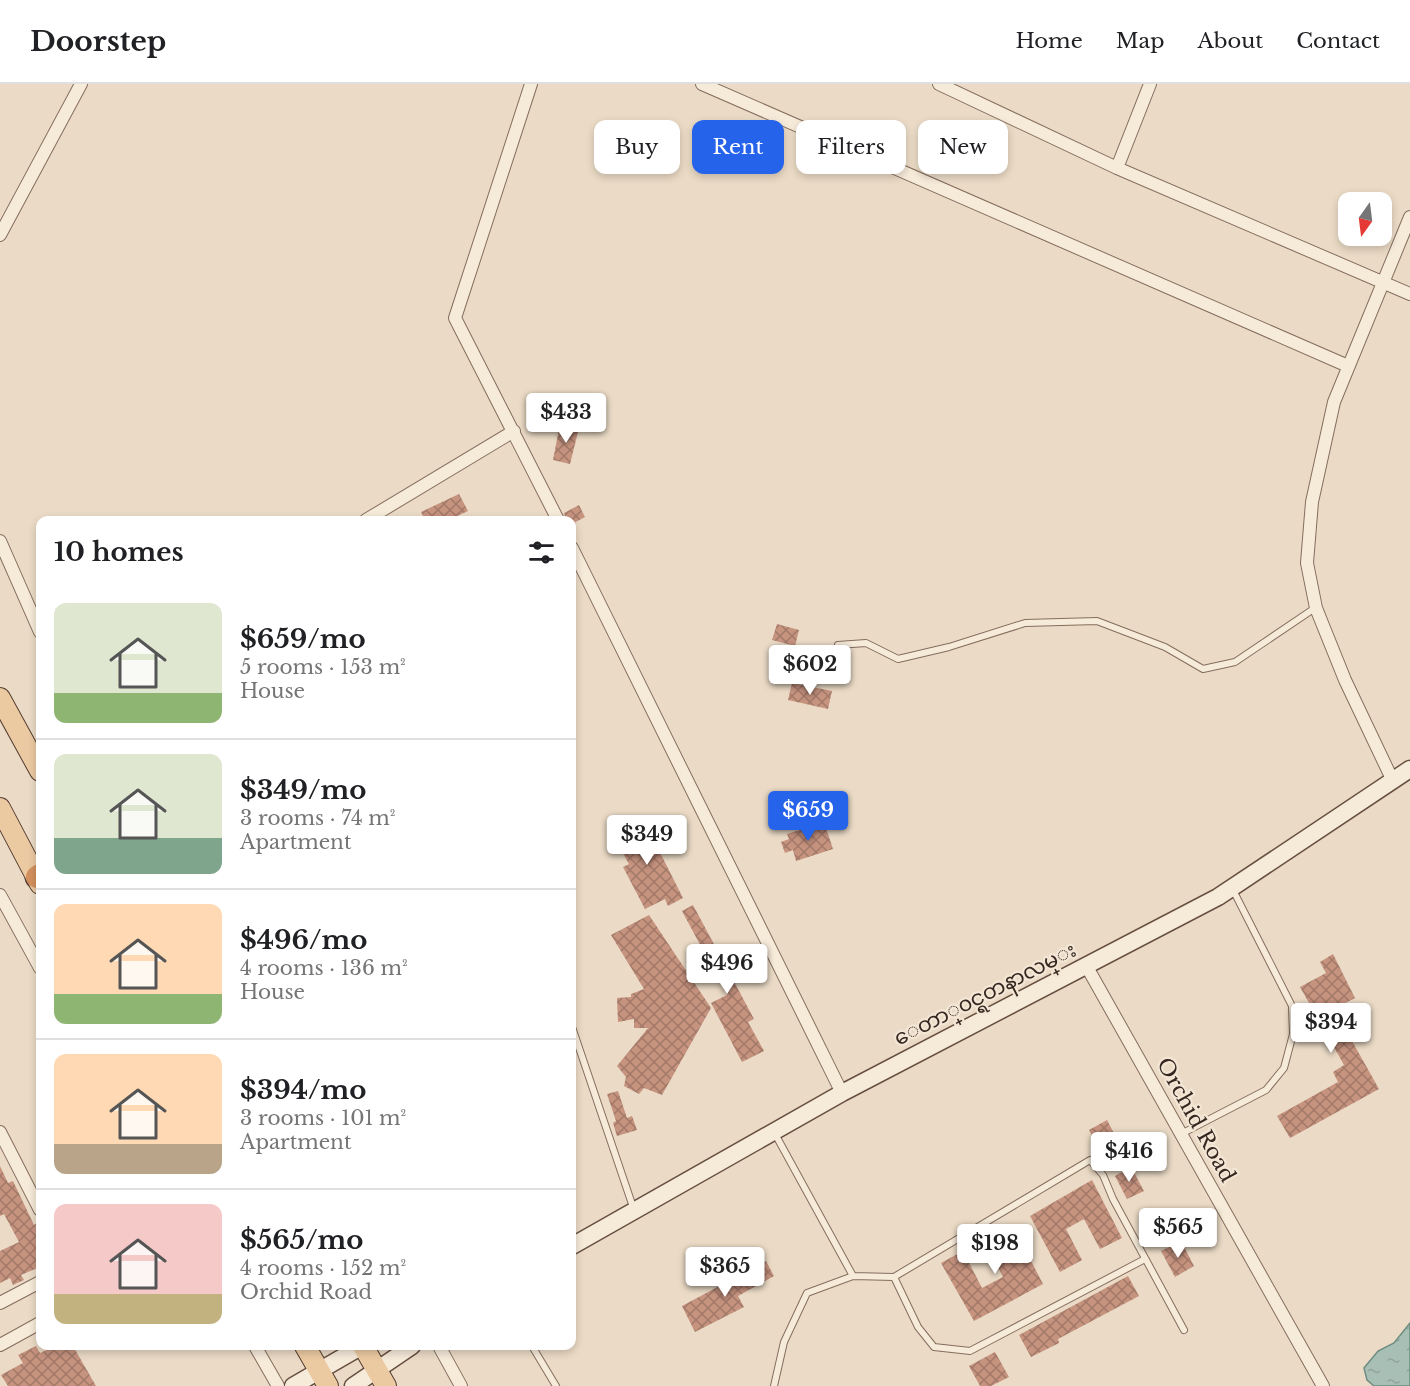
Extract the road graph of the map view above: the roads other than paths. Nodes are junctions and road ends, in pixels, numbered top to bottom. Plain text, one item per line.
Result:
1 (81, 84) edge
2 (531, 84) edge
3 (702, 84) edge
4 (939, 84) edge
5 (1150, 84) edge
6 (1117, 168) junction
7 (1410, 217) edge
8 (0, 235) edge
9 (1381, 282) junction
10 (1410, 294) edge
11 (1348, 366) junction
12 (514, 431) junction
13 (373, 516) edge
14 (556, 516) edge
15 (0, 540) edge
16 (576, 556) edge
17 (1316, 608) junction
18 (36, 623) edge
19 (838, 645) dead end
20 (0, 698) edge
21 (36, 764) edge
22 (1410, 769) edge
23 (1392, 779) junction
24 (3, 819) edge
25 (36, 874) edge
26 (1232, 888) junction
27 (0, 895) edge
28 (36, 961) edge
29 (1087, 967) junction
30 (576, 1039) edge
31 (842, 1093) junction
32 (0, 1132) edge
33 (774, 1132) junction
34 (1181, 1134) junction
35 (36, 1202) edge
36 (634, 1211) junction
37 (576, 1244) edge
38 (1145, 1259) junction
39 (853, 1276) junction
40 (894, 1276) junction
41 (36, 1284) edge
42 (0, 1303) edge
43 (36, 1325) edge
44 (1184, 1330) dead end
45 (0, 1345) edge
46 (257, 1350) edge
47 (307, 1350) edge
48 (357, 1350) edge
49 (364, 1350) edge
50 (408, 1350) edge
51 (441, 1350) edge
52 (534, 1350) edge
53 (324, 1378) edge
54 (382, 1378) edge
55 (278, 1386) edge
56 (293, 1386) edge
57 (353, 1386) edge
58 (461, 1386) edge
59 (556, 1386) edge
60 (774, 1386) edge
61 (1323, 1386) edge

1 - 8 street
2 - 12 street
3 - 11 street
4 - 6 street
5 - 6 street
6 - 9 street
7 - 9 street
9 - 10 street
9 - 11 street
11 - 17 street
12 - 13 street
12 - 14 street
15 - 18 street
16 - 31 street
17 - 19 lane
17 - 23 street
20 - 21 main road
22 - 23 main road, ေတာ္၀င္ရတနာလမ္း
23 - 26 main road, ေတာ္၀င္ရတနာလမ္း
24 - 25 main road
26 - 29 main road, ေတာ္၀င္ရတနာလမ္း
26 - 34 lane
27 - 28 street
29 - 31 main road, ေတာ္၀င္ရတနာလမ္း
29 - 34 street, Orchid Road
30 - 36 lane
31 - 33 main road, ေတာ္၀င္ရတနာလမ္း
32 - 35 street
33 - 36 main road, ေတာ္၀င္ရတနာလမ္း
33 - 39 lane
34 - 61 street, Orchid Road
36 - 37 main road, ေတာ္၀င္ရတနာလမ္း
38 - 40 lane
38 - 40 lane
38 - 44 lane
39 - 40 lane
39 - 60 lane
41 - 42 street
43 - 45 street
46 - 55 street
47 - 53 main road
48 - 53 main road
49 - 54 main road
50 - 54 main road
51 - 58 street
52 - 59 lane
53 - 56 main road
54 - 57 main road

